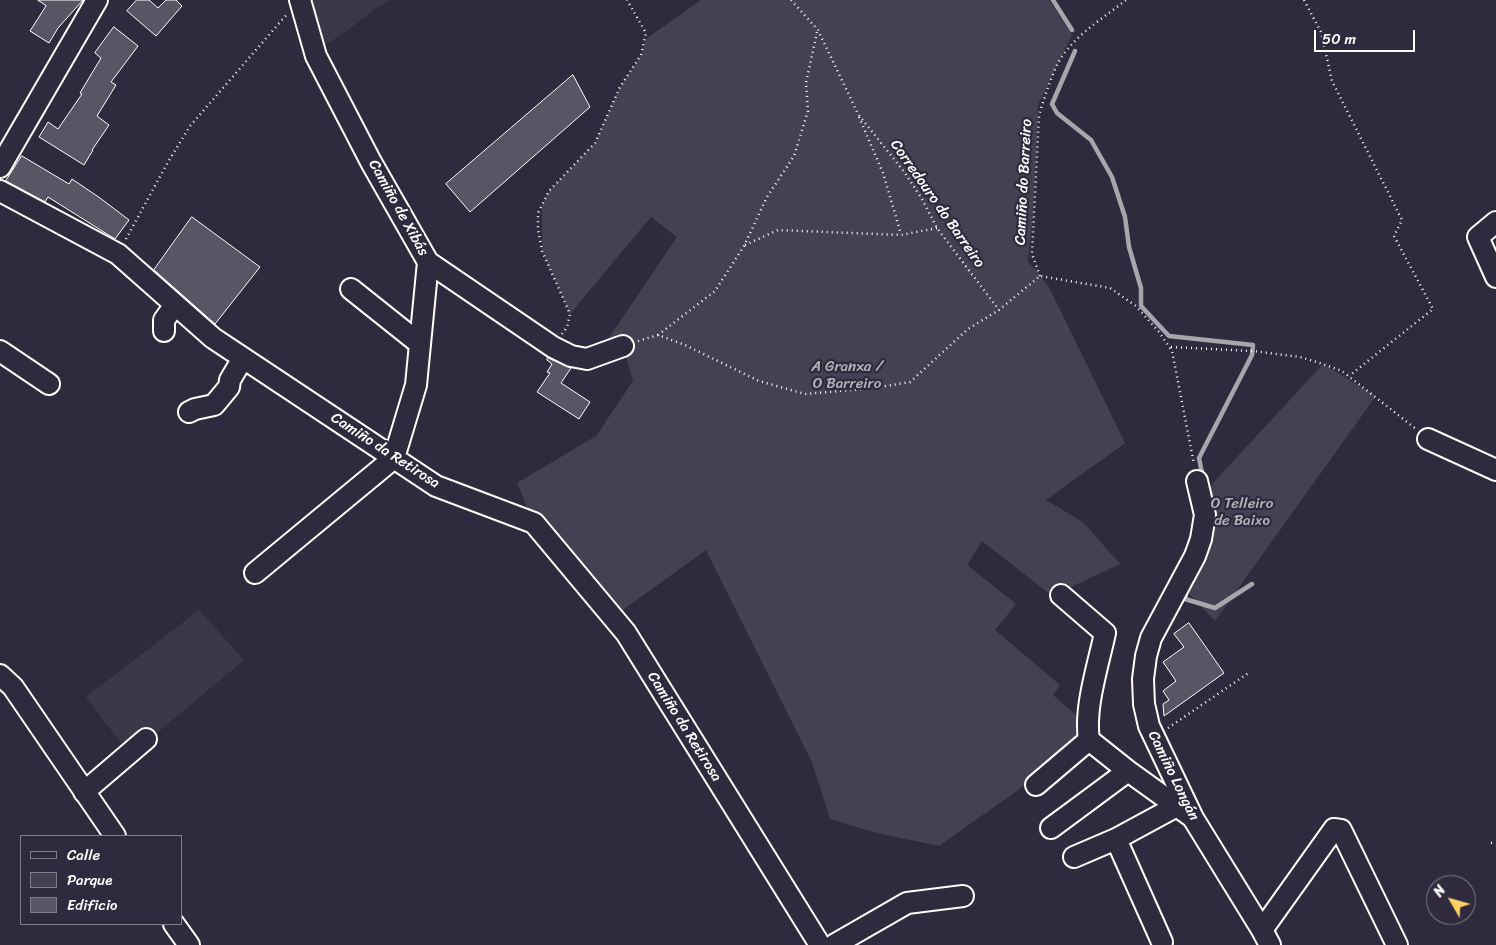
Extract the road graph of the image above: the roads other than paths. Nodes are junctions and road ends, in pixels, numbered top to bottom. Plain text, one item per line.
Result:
1 (97, 0) edge
2 (297, 4) edge
3 (0, 167) edge
4 (0, 191) edge
5 (1496, 222) edge
6 (428, 262) junction
7 (1496, 276) edge
8 (350, 289) dead end
9 (176, 305) junction
10 (164, 331) dead end
11 (420, 344) junction
12 (622, 346) road end
13 (0, 351) edge
14 (243, 358) junction
15 (49, 384) dead end
16 (189, 412) dead end
17 (1428, 439) road end
18 (394, 458) junction
19 (1496, 470) edge
20 (1197, 481) road end
21 (255, 573) dead end
22 (1060, 595) dead end
23 (0, 674) edge
24 (146, 739) dead end
25 (1089, 740) junction
26 (1128, 771) junction
27 (1036, 784) dead end
28 (84, 792) junction
29 (1177, 806) junction
30 (1193, 818) junction
31 (1051, 828) dead end
32 (114, 835) edge
33 (1116, 839) junction
34 (1074, 857) dead end
35 (963, 896) dead end
36 (175, 925) edge
37 (1266, 937) edge
38 (1162, 942) dead end
39 (189, 945) edge
40 (820, 945) edge
41 (834, 945) edge
42 (1397, 945) edge

1 - 3 street
2 - 6 street, Camiño de Xibás
4 - 9 street, Camiño da Retirosa
5 - 7 street
6 - 11 street, Camiño de Xibás
6 - 12 street
8 - 11 street
9 - 10 street
9 - 14 street, Camiño da Retirosa
11 - 18 street, Camiño de Xibás
13 - 15 street
14 - 16 street
14 - 18 street, Camiño da Retirosa
17 - 19 street
18 - 21 street
18 - 40 street, Camiño da Retirosa
20 - 30 street, Camiño Longán
22 - 25 street
23 - 28 street
24 - 28 street
25 - 26 street
25 - 27 street
26 - 29 street
26 - 31 street
28 - 32 street
29 - 30 street
29 - 33 street
30 - 37 street, Camiño Longán
33 - 34 street
33 - 38 street
35 - 41 street
36 - 39 street
37 - 42 street

